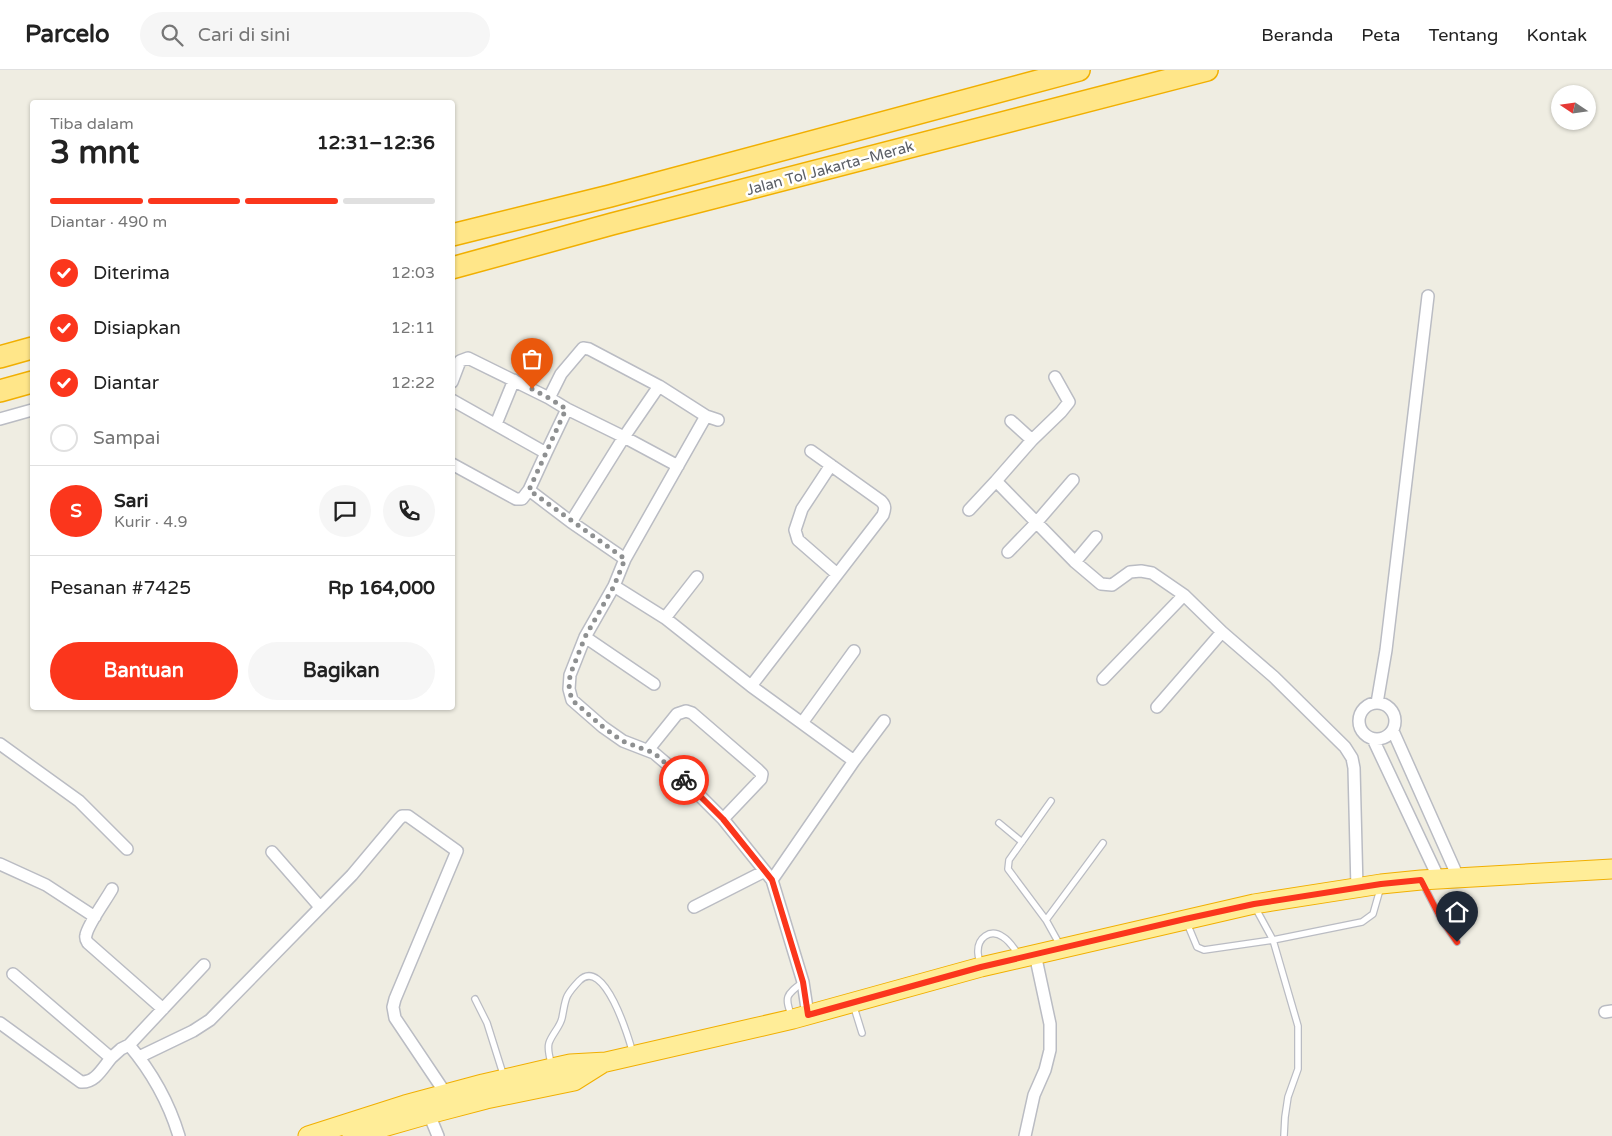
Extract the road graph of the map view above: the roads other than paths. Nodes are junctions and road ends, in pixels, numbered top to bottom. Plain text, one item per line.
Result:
1 (1079, 70) edge
2 (1207, 70) edge
3 (455, 234) edge
4 (455, 267) edge
5 (1428, 296) dead end
6 (30, 349) edge
7 (0, 357) edge
8 (455, 374) edge
9 (1055, 377) dead end
10 (514, 380) junction
11 (30, 382) edge
12 (659, 386) junction
13 (0, 390) edge
14 (549, 398) junction
15 (455, 402) edge
16 (566, 409) junction
17 (30, 412) edge
18 (706, 416) junction
19 (0, 420) edge
20 (718, 420) dead end
21 (1011, 421) dead end
22 (496, 424) junction
23 (624, 437) junction
24 (1032, 440) junction
25 (811, 451) dead end
26 (546, 452) junction
27 (832, 465) junction
28 (455, 466) edge
29 (678, 466) junction
30 (1073, 480) dead end
31 (996, 481) junction
32 (529, 490) junction
33 (969, 510) dead end
34 (571, 522) junction
35 (1036, 523) junction
36 (1096, 537) dead end
37 (1008, 552) dead end
38 (625, 559) junction
39 (1075, 562) junction
40 (837, 574) junction
41 (697, 577) dead end
42 (614, 586) junction
43 (1184, 595) junction
44 (665, 618) junction
45 (1222, 632) junction
46 (585, 637) junction
47 (854, 651) dead end
48 (1103, 679) dead end
49 (654, 684) dead end
50 (751, 686) junction
51 (1377, 703) junction
52 (1157, 707) dead end
53 (884, 721) dead end
54 (802, 723) junction
55 (1392, 731) junction
56 (1373, 739) junction
57 (0, 744) edge
58 (648, 750) junction
59 (854, 761) junction
60 (1051, 801) dead end
61 (723, 819) junction
62 (999, 823) dead end
63 (1022, 842) junction
64 (1103, 843) dead end
65 (127, 849) dead end
66 (272, 852) dead end
67 (0, 864) edge
68 (1612, 869) edge
69 (769, 876) junction
70 (1458, 877) junction
71 (1430, 879) junction
72 (1381, 884) junction
73 (1357, 888) junction
74 (112, 889) dead end
75 (1254, 904) junction
76 (320, 907) junction
77 (694, 907) dead end
78 (95, 917) junction
79 (1185, 919) junction
80 (1046, 920) junction
81 (1273, 940) junction
82 (1457, 942) dead end
83 (1061, 948) junction
84 (1028, 956) junction
85 (204, 965) dead end
86 (981, 967) junction
87 (14, 974) dead end
88 (803, 982) junction
89 (475, 999) dead end
90 (853, 1003) junction
91 (163, 1009) junction
92 (801, 1017) junction
93 (0, 1023) edge
94 (862, 1033) dead end
95 (129, 1045) junction
96 (633, 1055) junction
97 (139, 1057) junction
98 (111, 1058) junction
99 (606, 1062) junction
100 (552, 1068) junction
101 (505, 1079) junction
102 (446, 1094) junction
103 (429, 1114) junction
104 (180, 1136) edge
105 (308, 1136) edge
106 (352, 1136) edge
107 (438, 1136) edge
108 (1025, 1136) edge
109 (1284, 1136) edge

1 - 3 highway, Jalan Tol Jakarta–Merak
2 - 4 highway, Jalan Tol Jakarta–Merak
5 - 51 street
6 - 7 highway
8 - 10 street
9 - 24 street
10 - 14 street
10 - 22 street
11 - 13 highway
12 - 14 street
12 - 18 street
12 - 23 street
14 - 16 street
15 - 22 street
16 - 23 street
16 - 26 street
17 - 19 street
18 - 20 street
18 - 29 street
21 - 24 street
22 - 26 street
23 - 29 street
23 - 34 street
24 - 31 street
25 - 27 street
26 - 32 street
27 - 40 street
27 - 40 street
28 - 32 street
29 - 38 street
30 - 35 street
31 - 33 street
31 - 35 street
32 - 34 street
34 - 38 street
35 - 37 street
35 - 39 street
36 - 39 street
38 - 42 street
39 - 43 street
40 - 50 street
41 - 44 street
42 - 44 street
42 - 46 street
43 - 45 street
43 - 48 street
44 - 50 street
45 - 52 street
45 - 73 street
46 - 49 street
46 - 58 street
47 - 54 street
50 - 54 street
51 - 55 street
51 - 56 street
53 - 59 street
54 - 59 street
55 - 56 street
55 - 70 street
56 - 71 street
57 - 65 street
58 - 61 street
58 - 61 street
59 - 69 street
60 - 63 lane
61 - 69 street
62 - 63 lane
63 - 80 lane
64 - 80 lane
66 - 76 street
67 - 78 street
68 - 70 highway
69 - 77 street
69 - 88 street
70 - 71 highway
71 - 72 highway
71 - 82 lane
72 - 73 highway
72 - 81 lane
73 - 75 highway
74 - 78 street
75 - 79 highway
75 - 81 lane
76 - 97 street
76 - 102 street
78 - 91 street
79 - 81 lane
79 - 83 highway
80 - 83 lane
81 - 109 lane
83 - 84 highway
84 - 86 highway
84 - 86 lane
84 - 108 street
85 - 91 street
86 - 90 highway
87 - 98 street
88 - 92 street
88 - 92 lane
89 - 101 lane
90 - 92 highway
90 - 94 lane
91 - 95 street
92 - 96 highway
93 - 98 street
95 - 97 street
95 - 98 street
96 - 99 highway
96 - 100 lane
97 - 104 street
99 - 100 highway
99 - 103 highway
100 - 101 highway
101 - 102 highway
102 - 105 highway
103 - 106 highway
103 - 107 street

